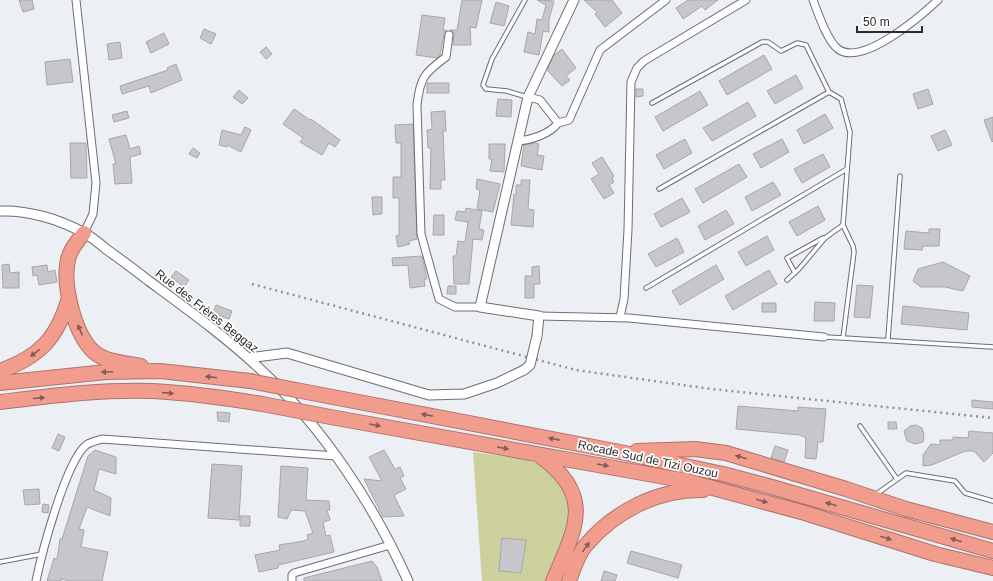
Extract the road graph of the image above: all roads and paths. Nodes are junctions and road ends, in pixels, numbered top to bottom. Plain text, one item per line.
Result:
1 (76, 0) edge
2 (525, 0) edge
3 (574, 0) edge
4 (666, 0) edge
5 (746, 0) edge
6 (813, 0) edge
7 (938, 0) edge
8 (449, 35) dead end
9 (829, 92) junction
10 (528, 98) junction
11 (652, 103) dead end
12 (558, 123) junction
13 (518, 141) junction
14 (847, 169) junction
15 (900, 176) dead end
16 (659, 189) dead end
17 (0, 211) edge
18 (844, 225) junction
19 (84, 233) junction
20 (825, 238) junction
21 (795, 273) junction
22 (787, 280) dead end
23 (646, 288) dead end
24 (69, 297) junction
25 (480, 307) junction
26 (539, 316) junction
27 (620, 318) junction
28 (824, 337) joint
29 (843, 338) junction
30 (888, 339) junction
31 (993, 347) edge
32 (248, 358) junction
33 (0, 371) edge
34 (160, 371) junction
35 (0, 383) edge
36 (0, 402) edge
37 (860, 426) dead end
38 (620, 452) junction
39 (536, 454) junction
40 (336, 456) junction
41 (897, 479) junction
42 (724, 490) junction
43 (872, 498) junction
44 (993, 501) edge
45 (993, 532) edge
46 (390, 545) junction
47 (993, 551) edge
48 (42, 554) junction
49 (0, 562) edge
50 (993, 568) edge
51 (36, 581) edge
52 (292, 581) edge
53 (408, 581) edge
54 (553, 581) edge
55 (568, 581) edge

1 - 19 street
2 - 10 lane
3 - 10 street
4 - 12 street
5 - 27 street
6 - 7 street
8 - 25 street
9 - 11 lane
9 - 14 lane
9 - 16 lane
10 - 12 street
10 - 13 street
12 - 13 street
13 - 25 street
14 - 18 lane
14 - 23 lane
15 - 30 lane
17 - 19 street, Rue des Frères Beggaz
18 - 20 lane
18 - 29 lane
19 - 24 highway
19 - 32 street, Rue des Frères Beggaz
20 - 21 lane
20 - 21 lane
21 - 22 lane
24 -> 33 highway
34 -> 24 highway
25 - 26 street
26 - 27 street
26 - 32 street, bridge
27 - 28 street
28 - 29 lane
29 - 30 lane
30 - 31 lane
32 - 40 street, Rue des Frères Beggaz
34 -> 35 highway
38 -> 34 highway, Rocade Sud de Tizi Ouzou, bridge
36 -> 39 highway, Rocade Sud de Tizi Ouzou, bridge
37 - 41 lane
43 -> 38 highway
47 -> 38 highway, Rocade Sud de Tizi Ouzou
39 -> 42 highway, Rocade Sud de Tizi Ouzou
39 - 54 highway
40 - 46 street, Rue des Frères Beggaz
40 - 48 street
41 - 43 lane
41 - 44 lane
42 -> 50 highway, Rocade Sud de Tizi Ouzou
55 -> 42 highway
43 - 45 highway
46 - 52 street
46 - 53 street, Rue des Frères Beggaz
48 - 49 lane
48 - 51 street

